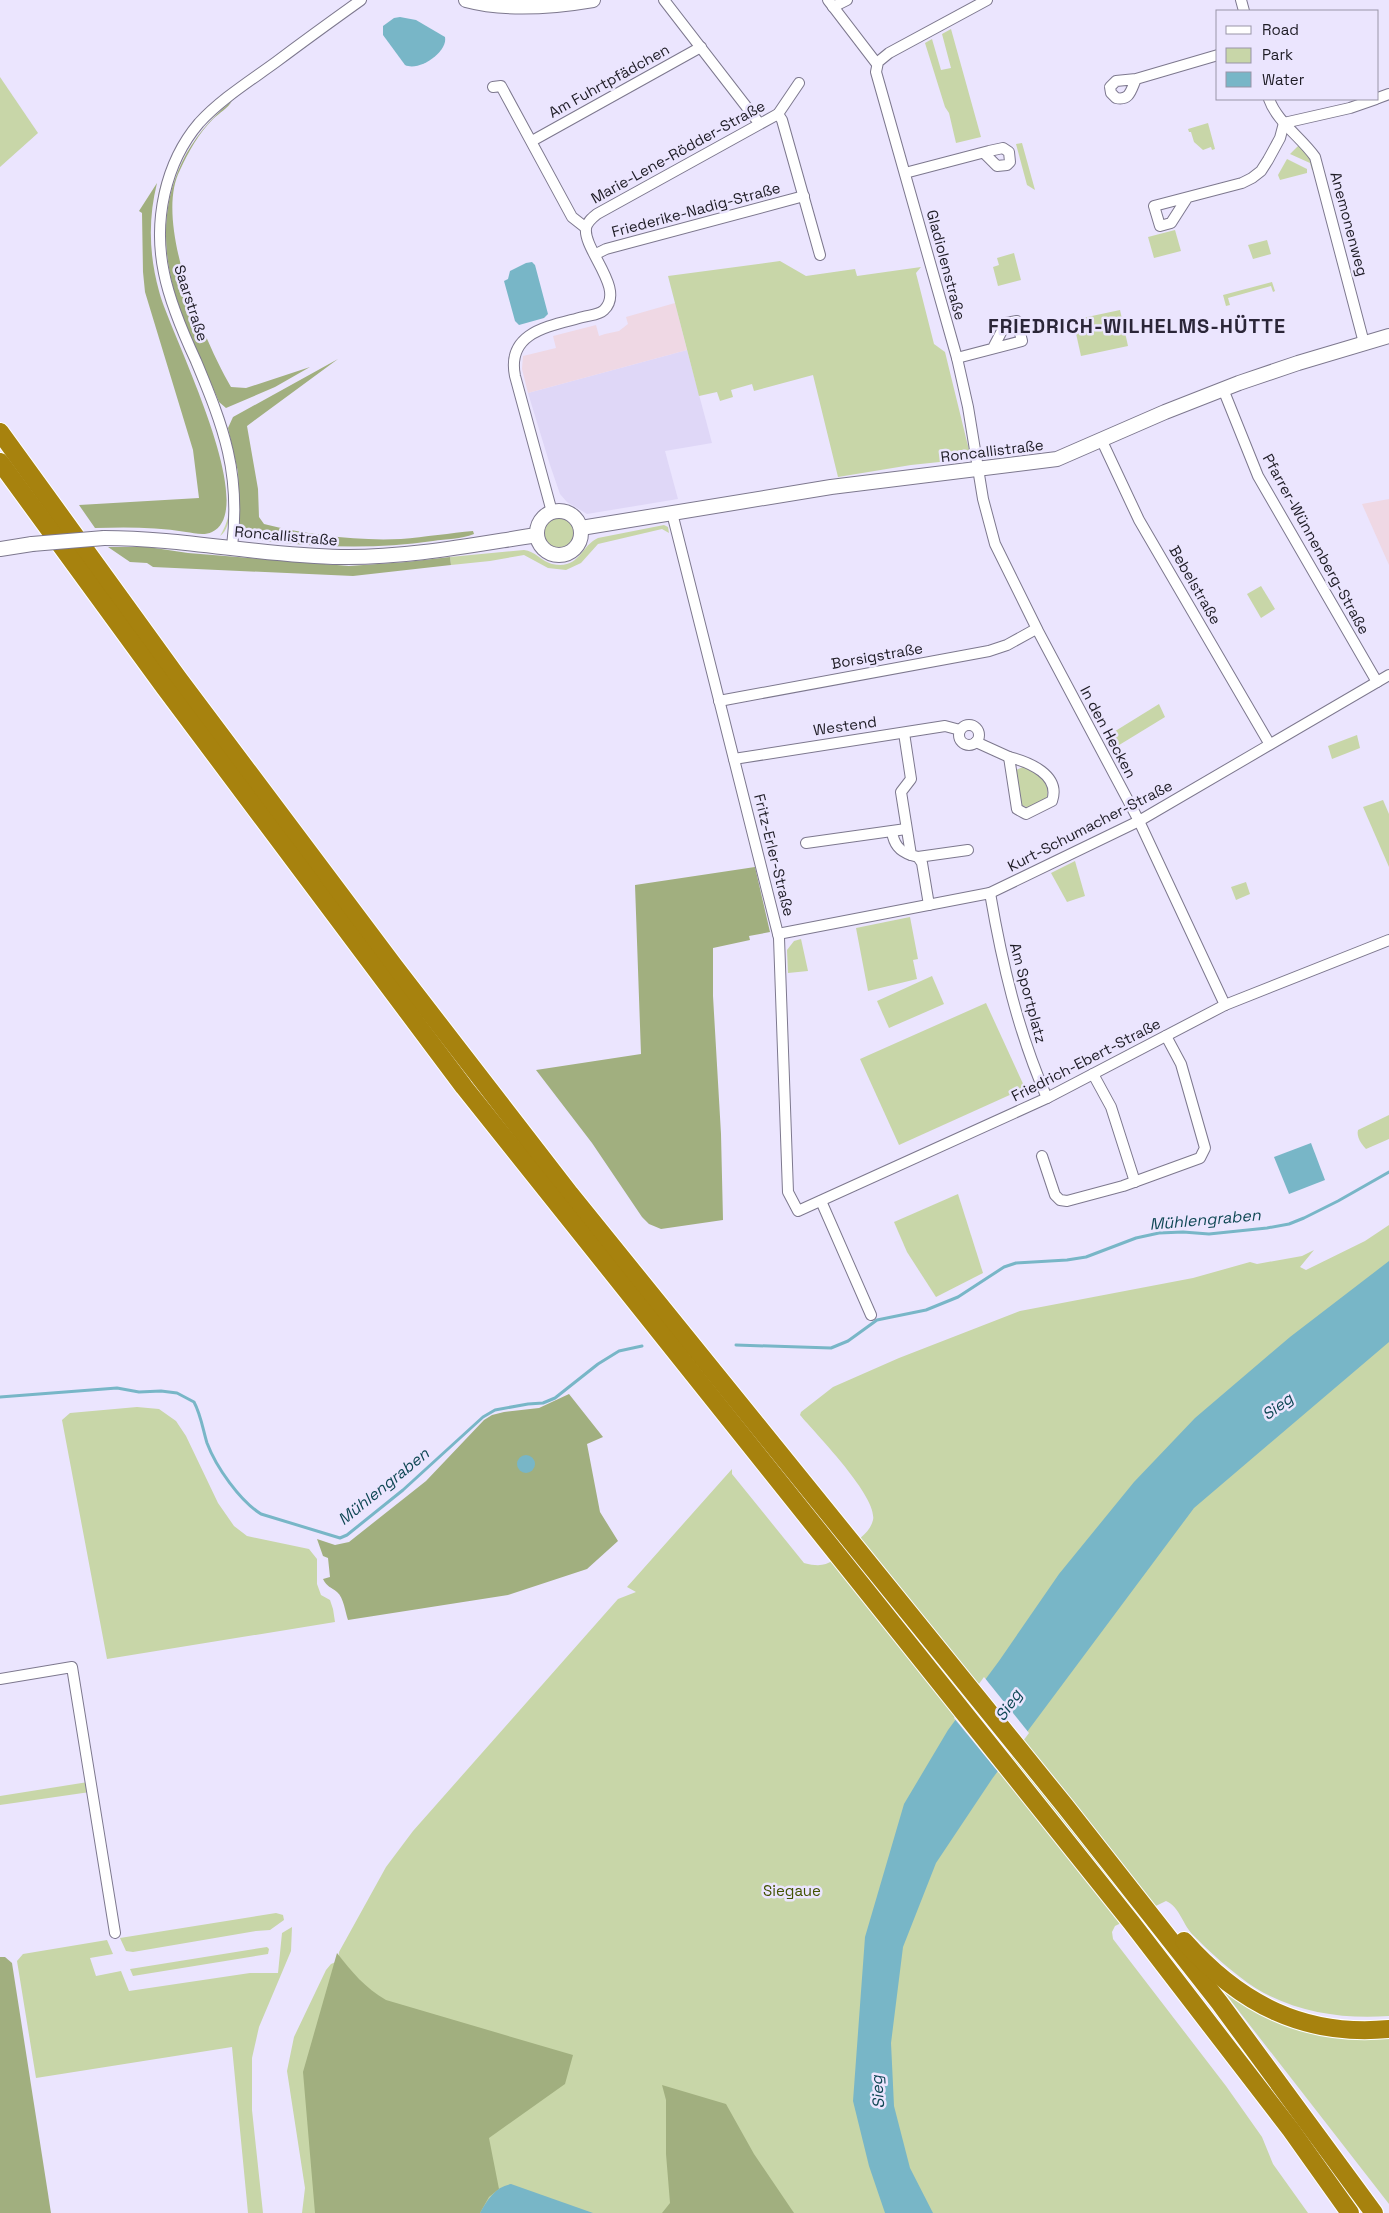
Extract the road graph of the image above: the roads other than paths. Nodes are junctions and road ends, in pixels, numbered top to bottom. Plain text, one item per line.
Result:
1 (350, 0) edge
2 (361, 0) edge
3 (466, 0) edge
4 (593, 0) edge
5 (664, 0) edge
6 (847, 0) edge
7 (987, 0) edge
8 (831, 4) edge
9 (339, 16) junction
10 (701, 47) junction
11 (1216, 56) edge
12 (877, 68) junction
13 (1136, 79) dead end
14 (799, 83) dead end
15 (493, 87) dead end
16 (1270, 100) edge
17 (1372, 100) edge
18 (778, 114) junction
19 (1284, 123) junction
20 (760, 124) junction
21 (532, 141) junction
22 (984, 153) dead end
23 (905, 173) junction
24 (804, 196) junction
25 (1187, 198) dead end
26 (586, 228) junction
27 (596, 254) junction
28 (820, 255) dead end
29 (1389, 336) edge
30 (1364, 343) junction
31 (993, 348) dead end
32 (957, 358) junction
33 (1223, 389) junction
34 (0, 432) edge
35 (1101, 439) junction
36 (0, 462) edge
37 (979, 468) junction
38 (552, 512) junction
39 (672, 513) junction
40 (581, 528) junction
41 (537, 535) junction
42 (232, 547) junction
43 (0, 549) edge
44 (1036, 628) junction
45 (1389, 675) edge
46 (1377, 682) junction
47 (719, 701) junction
48 (904, 733) junction
49 (1269, 743) junction
50 (1009, 757) junction
51 (734, 759) junction
52 (1139, 821) junction
53 (906, 829) junction
54 (892, 832) junction
55 (806, 843) dead end
56 (968, 850) dead end
57 (914, 856) junction
58 (990, 893) junction
59 (929, 905) junction
60 (778, 934) junction
61 (1389, 940) edge
62 (1225, 1005) junction
63 (1166, 1036) junction
64 (1093, 1074) junction
65 (1047, 1098) junction
66 (1042, 1156) dead end
67 (1135, 1182) junction
68 (821, 1201) junction
69 (798, 1211) joint
70 (871, 1314) dead end
71 (0, 1679) edge
72 (1150, 1908) junction
73 (115, 1933) dead end
74 (1389, 2029) edge
75 (1350, 2213) edge
76 (1374, 2213) edge

1 - 9 street
2 - 9 street, Saarstraße
3 - 4 street
5 - 10 street
6 - 8 street
7 - 12 street
8 - 12 street, Gladiolenstraße
9 - 42 street, Saarstraße
10 - 20 street
10 - 21 street, Am Fuhrtpfädchen
11 - 13 street
12 - 23 street, Gladiolenstraße
14 - 18 street, Marie-Lene-Rödder-Straße
15 - 21 street
16 - 19 street, Anemonenweg
17 - 19 street
18 - 20 street, Marie-Lene-Rödder-Straße
18 - 24 street
19 - 25 street
19 - 30 street, Anemonenweg
20 - 26 street, Marie-Lene-Rödder-Straße
21 - 26 street
22 - 23 street
23 - 32 street, Gladiolenstraße
24 - 27 street, Friederike-Nadig-Straße
24 - 28 street
26 - 27 street
27 - 38 street
29 - 30 street, Roncallistraße
30 - 33 street, Roncallistraße
31 - 32 street
32 - 37 street, Gladiolenstraße
33 - 35 street, Roncallistraße
33 - 46 street, Pfarrer-Wünnenberg-Straße
34 - 72 highway
35 - 37 street, Roncallistraße
35 - 49 street, Bebelstraße
36 - 75 highway
37 - 39 street, Roncallistraße
37 - 44 street, In den Hecken
38 - 40 street
38 - 41 street
39 - 40 street, Roncallistraße
39 - 47 street, Fritz-Erler-Straße
40 - 41 street
41 - 42 street, Roncallistraße
42 - 43 street, Roncallistraße, bridge
44 - 47 street, Borsigstraße
44 - 52 street, In den Hecken
45 - 46 street, Kurt-Schumacher-Straße
46 - 49 street, Kurt-Schumacher-Straße
47 - 51 street, Fritz-Erler-Straße
48 - 50 street, Westend
48 - 51 street, Westend
48 - 53 street
49 - 52 street, Kurt-Schumacher-Straße
50 - 50 street
51 - 60 street, Fritz-Erler-Straße
52 - 58 street, Kurt-Schumacher-Straße
52 - 62 street, In den Hecken
53 - 54 street
53 - 57 street
54 - 55 street
54 - 57 street
56 - 57 street
57 - 59 street
58 - 59 street, Kurt-Schumacher-Straße
58 - 65 street, Am Sportplatz
59 - 60 street, Kurt-Schumacher-Straße
60 - 69 street, Fritz-Erler-Straße
61 - 62 street, Friedrich-Ebert-Straße
62 - 63 street, Friedrich-Ebert-Straße
63 - 64 street, Friedrich-Ebert-Straße
63 - 67 street
64 - 65 street, Friedrich-Ebert-Straße
64 - 67 street
65 - 68 street, Friedrich-Ebert-Straße
66 - 67 street
68 - 69 street, Friedrich-Ebert-Straße
68 - 70 street
71 - 73 street
72 - 74 highway
72 - 76 highway

